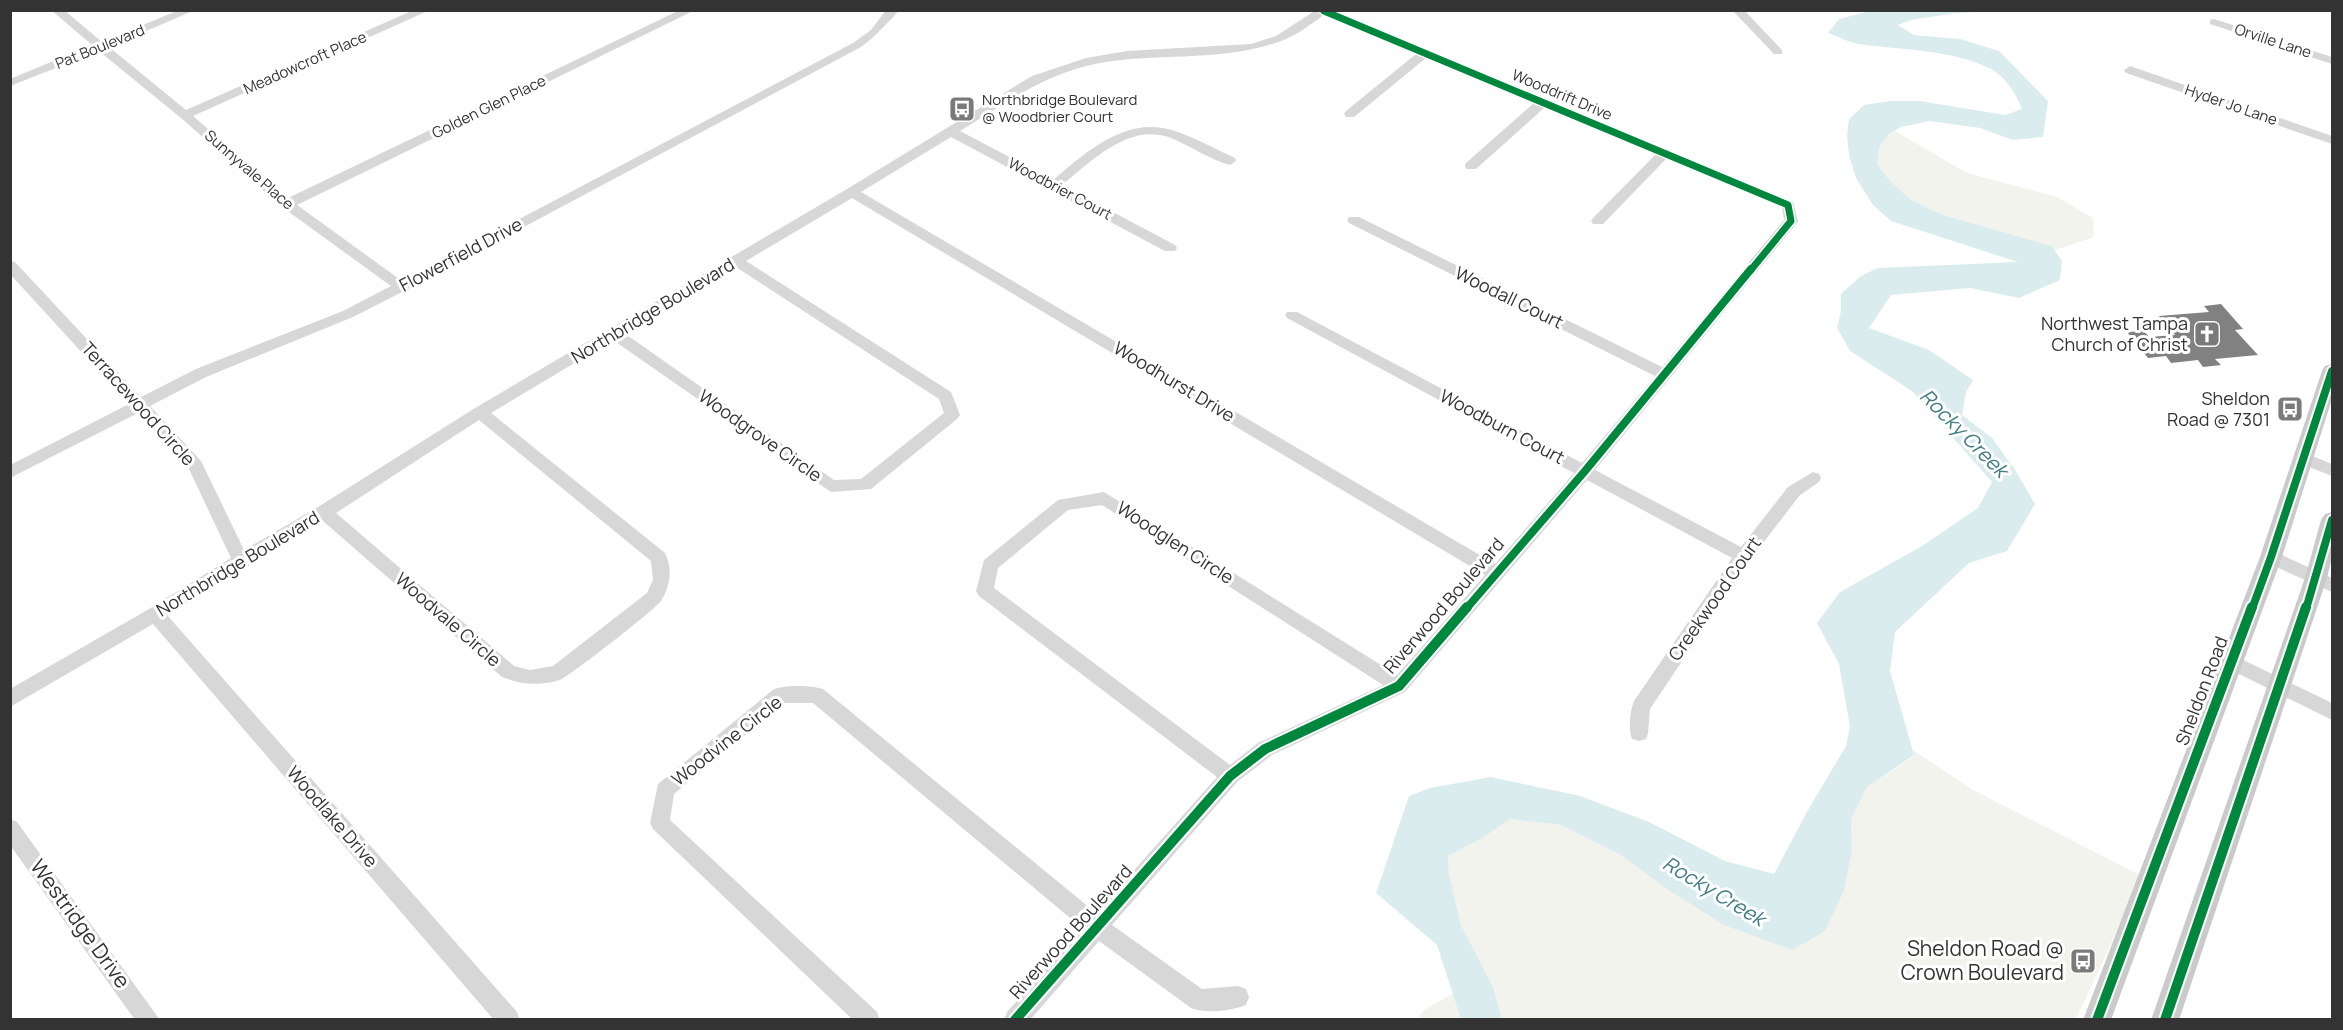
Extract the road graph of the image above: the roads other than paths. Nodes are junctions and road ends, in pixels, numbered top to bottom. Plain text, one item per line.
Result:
1 (56, 10) edge
2 (190, 10) edge
3 (425, 10) edge
4 (690, 10) edge
5 (1737, 10) edge
6 (1325, 11) edge
7 (888, 12) edge
8 (2214, 22) dead end
9 (101, 47) junction
10 (1778, 51) dead end
11 (1423, 54) junction
12 (2332, 61) edge
13 (2130, 70) dead end
14 (10, 83) edge
15 (1542, 103) junction
16 (1350, 114) dead end
17 (185, 115) junction
18 (950, 131) junction
19 (2332, 140) edge
20 (1662, 154) junction
21 (1230, 161) dead end
22 (1471, 166) dead end
23 (1054, 185) junction
24 (852, 192) junction
25 (287, 204) junction
26 (1788, 205) joint
27 (1354, 220) dead end
28 (1598, 221) dead end
29 (1170, 248) dead end
30 (737, 261) junction
31 (10, 265) edge
32 (401, 287) junction
33 (1292, 315) dead end
34 (615, 334) junction
35 (2332, 371) edge
36 (1665, 375) junction
37 (142, 406) junction
38 (480, 412) junction
39 (2305, 459) junction
40 (2332, 470) edge
41 (1585, 471) junction
42 (10, 472) edge
43 (1813, 478) dead end
44 (324, 512) junction
45 (2332, 520) edge
46 (1743, 556) junction
47 (2271, 557) junction
48 (241, 560) junction
49 (1496, 573) junction
50 (2324, 581) edge
51 (155, 614) junction
52 (2230, 662) junction
53 (1399, 686) junction
54 (2279, 686) junction
55 (10, 699) edge
56 (2332, 712) edge
57 (1639, 733) dead end
58 (1230, 776) junction
59 (10, 828) edge
60 (1097, 927) junction
61 (1238, 997) dead end
62 (149, 1020) edge
63 (509, 1020) edge
64 (869, 1020) edge
65 (1015, 1020) edge
66 (2097, 1020) edge
67 (2165, 1020) edge

1 - 9 street, Sunnyvale Place
2 - 9 street, Pat Boulevard
3 - 17 street, Meadowcroft Place
4 - 25 street, Golden Glen Place
5 - 10 street
6 - 11 street, Wooddrift Drive
6 - 18 street, Northbridge Boulevard
7 - 32 street, Flowerfield Drive
8 - 12 street, Orville Lane
9 - 14 street, Pat Boulevard
9 - 17 street, Sunnyvale Place
11 - 15 street, Wooddrift Drive
11 - 16 street
13 - 19 street, Hyder Jo Lane
15 - 20 street, Wooddrift Drive
15 - 22 street
17 - 25 street, Sunnyvale Place
18 - 23 street, Woodbrier Court
18 - 24 street, Northbridge Boulevard
20 - 26 street, Wooddrift Drive
20 - 28 street
21 - 23 street
23 - 29 street, Woodbrier Court
24 - 30 street, Northbridge Boulevard
24 - 49 street, Woodhurst Drive
25 - 32 street, Sunnyvale Place
26 - 36 street, Riverwood Boulevard
27 - 36 street, Woodall Court
30 - 34 street, Northbridge Boulevard
30 - 34 street, Woodgrove Circle
31 - 37 street, Terracewood Circle
32 - 37 street, Flowerfield Drive
33 - 41 street, Woodburn Court
34 - 38 street, Northbridge Boulevard
35 - 39 main road, Sheldon Road
36 - 41 street, Riverwood Boulevard
37 - 42 street, Flowerfield Drive
37 - 48 street, Terracewood Circle
38 - 44 street, Northbridge Boulevard
38 - 44 street, Woodvale Circle
39 - 40 street
39 - 47 main road, Sheldon Road
41 - 46 street, Woodburn Court
41 - 49 street, Riverwood Boulevard
43 - 46 street, Creekwood Court
44 - 48 street, Northbridge Boulevard
45 - 50 main road
46 - 57 street, Creekwood Court
47 - 50 street
47 - 52 main road, Sheldon Road
48 - 51 street, Northbridge Boulevard
49 - 53 street, Riverwood Boulevard
50 - 54 main road
51 - 55 street, Northbridge Boulevard
51 - 63 street, Woodlake Drive
52 - 54 street
52 - 66 main road, Sheldon Road
53 - 58 street, Riverwood Boulevard
53 - 58 street, Woodglen Circle
54 - 56 street
54 - 67 main road
58 - 60 street, Riverwood Boulevard
59 - 62 street, Westridge Drive
60 - 61 street
60 - 64 street, Woodvine Circle
60 - 65 street, Riverwood Boulevard

